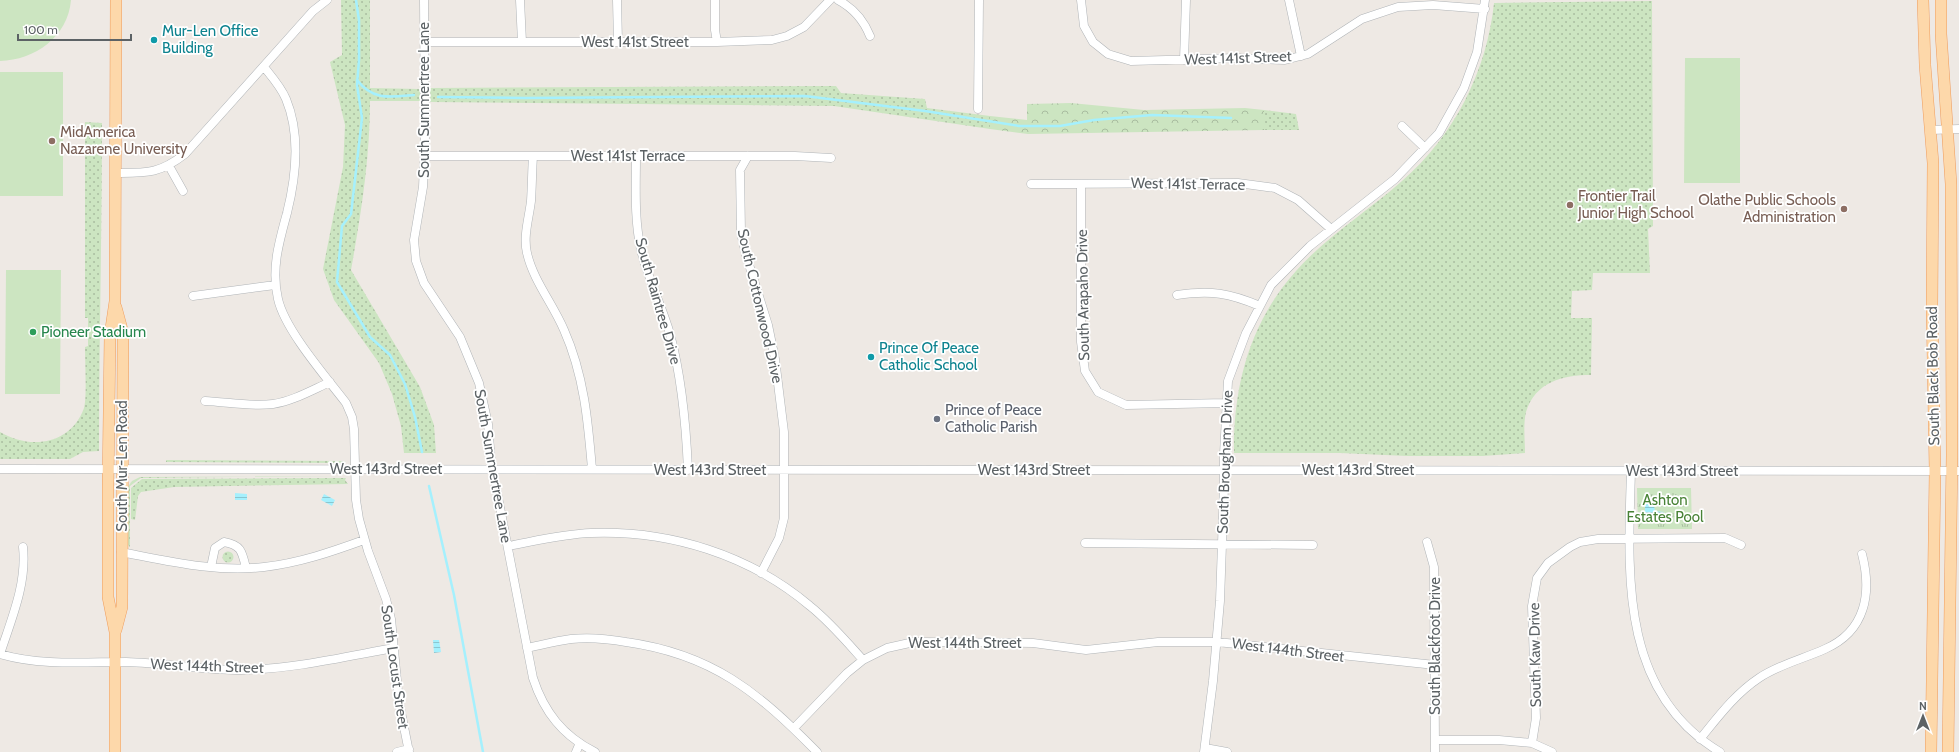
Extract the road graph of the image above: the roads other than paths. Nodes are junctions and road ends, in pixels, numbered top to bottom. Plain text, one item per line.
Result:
1 (116, 0) edge
2 (327, 0) edge
3 (424, 0) edge
4 (520, 0) edge
5 (617, 0) edge
6 (715, 0) edge
7 (830, 0) edge
8 (838, 0) edge
9 (979, 0) edge
10 (1081, 0) edge
11 (1186, 0) edge
12 (1289, 0) edge
13 (1485, 0) edge
14 (1923, 0) edge
15 (1941, 0) edge
16 (1485, 9) junction
17 (870, 36) dead end
18 (425, 42) junction
19 (522, 42) junction
20 (618, 42) junction
21 (717, 42) junction
22 (1301, 56) junction
23 (1184, 60) junction
24 (264, 67) junction
25 (978, 109) dead end
26 (1402, 126) dead end
27 (1954, 129) edge
28 (1931, 130) junction
29 (1424, 148) junction
30 (425, 156) junction
31 (533, 156) junction
32 (636, 156) junction
33 (748, 156) junction
34 (831, 158) dead end
35 (169, 166) junction
36 (116, 173) junction
37 (1031, 184) dead end
38 (1081, 184) junction
39 (183, 191) dead end
40 (1331, 229) junction
41 (275, 285) junction
42 (1177, 295) dead end
43 (194, 296) dead end
44 (115, 301) junction
45 (1260, 306) junction
46 (330, 382) junction
47 (205, 401) dead end
48 (1226, 403) junction
49 (108, 468) junction
50 (122, 468) junction
51 (0, 469) edge
52 (355, 469) junction
53 (493, 470) junction
54 (592, 470) junction
55 (688, 470) junction
56 (784, 470) junction
57 (1224, 470) junction
58 (1631, 471) junction
59 (1935, 471) junction
60 (1955, 471) edge
61 (1630, 538) junction
62 (364, 540) junction
63 (1427, 542) dead end
64 (1085, 543) dead end
65 (1223, 545) junction
66 (1313, 545) dead end
67 (1742, 545) dead end
68 (508, 546) junction
69 (23, 547) dead end
70 (121, 552) junction
71 (1862, 554) dead end
72 (210, 567) junction
73 (246, 568) junction
74 (761, 573) junction
75 (115, 632) junction
76 (1217, 642) junction
77 (394, 648) junction
78 (526, 648) junction
79 (0, 654) edge
80 (863, 660) junction
81 (115, 662) junction
82 (1435, 664) junction
83 (794, 728) junction
84 (1700, 739) junction
85 (1435, 740) junction
86 (1532, 743) junction
87 (578, 748) edge
88 (409, 750) edge
89 (1205, 750) edge
90 (115, 752) edge
91 (397, 752) edge
92 (595, 752) edge
93 (817, 752) edge
94 (1227, 752) edge
95 (1435, 752) edge
96 (1552, 752) edge
97 (1720, 752) edge
98 (1931, 752) edge
99 (1948, 752) edge

1 - 36 main road, South Mur-Len Road
2 - 24 street
3 - 18 street, South Summertree Lane
4 - 19 street
5 - 20 street
6 - 21 street
7 - 21 street, West 141st Street
8 - 17 street
9 - 25 street
10 - 23 street, West 141st Street
11 - 23 street
12 - 22 street
13 - 16 street, South Brougham Drive
14 - 28 main road, South Black Bob Road
15 - 27 main road, South Black Bob Road
16 - 22 street, West 141st Street
16 - 29 street, South Brougham Drive
18 - 19 street, West 141st Street
18 - 30 street, South Summertree Lane
19 - 20 street, West 141st Street
20 - 21 street, West 141st Street
22 - 23 street, West 141st Street
24 - 35 street
24 - 41 street, South Locust Street
26 - 29 street
27 - 28 street
27 - 60 main road, South Black Bob Road
28 - 59 main road, South Black Bob Road
29 - 40 street, South Brougham Drive
30 - 31 street, West 141st Terrace
30 - 53 street, South Summertree Lane
31 - 32 street, West 141st Terrace
31 - 54 street
32 - 33 street, West 141st Terrace
32 - 55 street, South Raintree Drive
33 - 34 street, West 141st Terrace
33 - 56 street, South Cottonwood Drive
35 - 36 street
35 - 39 street
36 - 44 main road, South Mur-Len Road
37 - 38 street, West 141st Terrace
38 - 40 street, West 141st Terrace
38 - 48 street, South Arapaho Drive
40 - 45 street, South Brougham Drive
41 - 43 street
41 - 46 street, South Locust Street
42 - 45 street
44 - 49 main road, South Mur-Len Road
44 - 50 main road, South Mur-Len Road
45 - 48 street, South Brougham Drive
46 - 47 street
46 - 52 street, South Locust Street
48 - 57 street, South Brougham Drive
49 - 50 street, West 143rd Street
49 - 51 street, West 143rd Street
49 - 75 main road, South Mur-Len Road
50 - 52 street, West 143rd Street
50 - 70 main road, South Mur-Len Road
52 - 53 street, West 143rd Street
52 - 62 street, South Locust Street
53 - 54 street, West 143rd Street
53 - 68 street, South Summertree Lane
54 - 55 street, West 143rd Street
55 - 56 street, West 143rd Street
56 - 57 street, West 143rd Street
56 - 74 street, South Cottonwood Drive
57 - 58 street, West 143rd Street
57 - 65 street, South Brougham Drive
58 - 59 street, West 143rd Street
58 - 61 street
59 - 60 street, West 143rd Street
59 - 98 main road, South Black Bob Road
60 - 99 main road, South Black Bob Road
61 - 67 street, South Kaw Drive
61 - 84 street
61 - 86 street, South Kaw Drive
62 - 73 street
62 - 77 street, South Locust Street
63 - 82 street, South Blackfoot Drive
64 - 65 street
65 - 66 street
65 - 76 street, South Brougham Drive
68 - 74 street
68 - 78 street, South Summertree Lane
69 - 79 street
70 - 72 street
70 - 75 main road, South Mur-Len Road
71 - 84 street
72 - 73 street
72 - 73 street
74 - 80 street
75 - 81 main road, South Mur-Len Road
76 - 80 street, West 144th Street
76 - 82 street, West 144th Street
76 - 89 street, South Brougham Drive
77 - 81 street, West 144th Street
77 - 88 street, South Locust Street
78 - 83 street
78 - 87 street, South Summertree Lane
79 - 81 street, West 144th Street
80 - 83 street, West 144th Street
81 - 90 main road, South Mur-Len Road
82 - 85 street, South Blackfoot Drive
83 - 93 street
84 - 97 street
85 - 86 street
85 - 95 street, South Blackfoot Drive
86 - 96 street
87 - 92 street, South Summertree Lane
88 - 91 street
89 - 94 street

